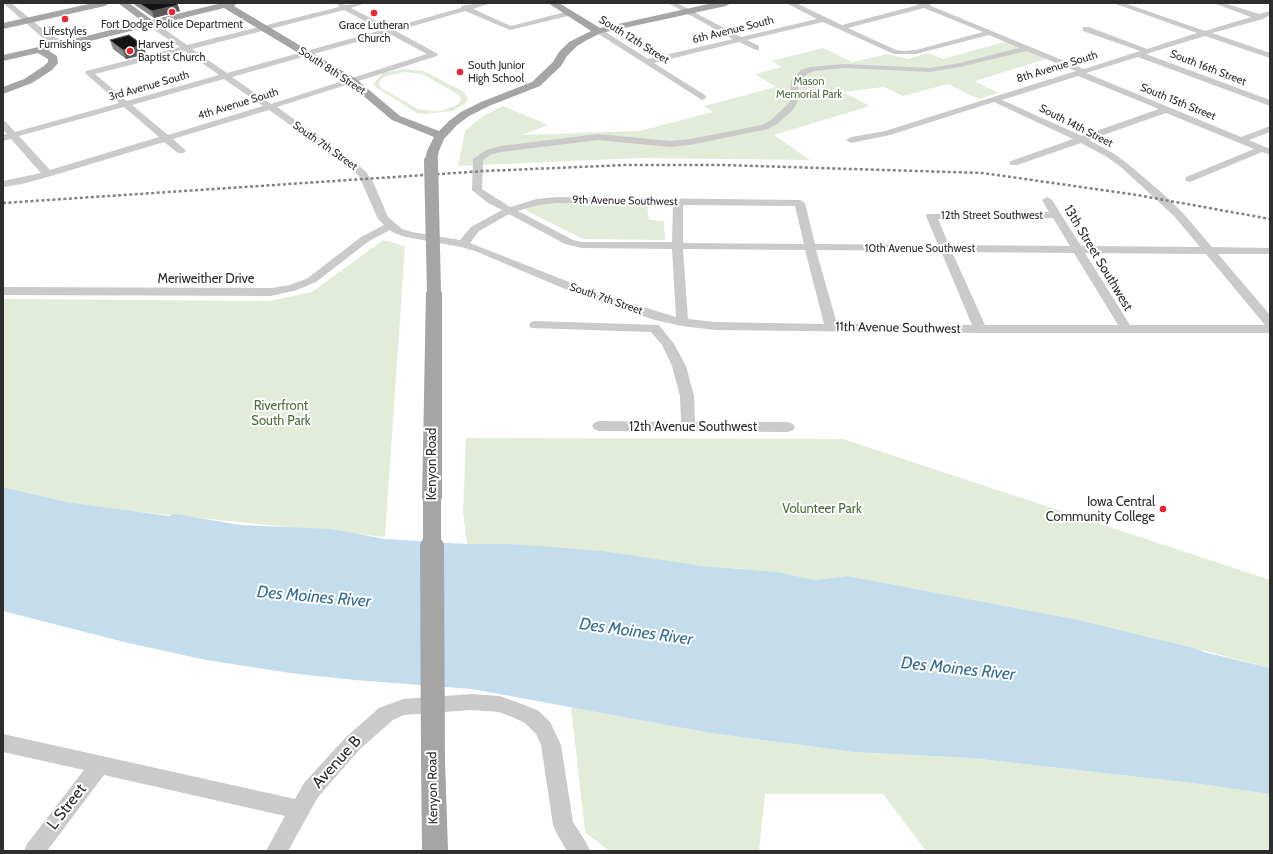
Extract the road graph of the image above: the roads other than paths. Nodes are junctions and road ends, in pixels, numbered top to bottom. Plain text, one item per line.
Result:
1 (7, 3) edge
2 (104, 3) edge
3 (123, 3) edge
4 (337, 3) edge
5 (361, 3) edge
6 (452, 3) edge
7 (487, 3) edge
8 (557, 3) edge
9 (672, 3) edge
10 (726, 3) edge
11 (790, 3) edge
12 (937, 3) edge
13 (1117, 3) edge
14 (1217, 3) edge
15 (228, 4) edge
16 (921, 5) edge
17 (345, 7) junction
18 (466, 9) junction
19 (688, 11) junction
20 (569, 13) junction
21 (1270, 13) edge
22 (1258, 16) junction
23 (824, 19) junction
24 (28, 20) junction
25 (1270, 20) edge
26 (150, 23) junction
27 (3, 26) edge
28 (842, 27) junction
29 (264, 28) junction
30 (1086, 29) dead end
31 (389, 30) junction
32 (598, 31) junction
33 (989, 33) junction
34 (1204, 33) junction
35 (740, 39) junction
36 (47, 48) junction
37 (186, 48) junction
38 (756, 48) dead end
39 (1027, 48) junction
40 (68, 49) junction
41 (1142, 53) junction
42 (307, 54) junction
43 (1270, 56) edge
44 (3, 58) edge
45 (647, 62) junction
46 (1080, 72) junction
47 (225, 76) junction
48 (352, 81) junction
49 (3, 91) edge
50 (3, 94) edge
51 (702, 97) dead end
52 (994, 99) junction
53 (1270, 103) edge
54 (126, 104) junction
55 (270, 107) junction
56 (1165, 110) junction
57 (460, 118) junction
58 (405, 122) junction
59 (3, 124) edge
60 (1270, 129) edge
61 (441, 135) junction
62 (8, 136) edge
63 (166, 138) junction
64 (851, 140) dead end
65 (1081, 140) junction
66 (1241, 140) junction
67 (1266, 150) edge
68 (181, 151) dead end
69 (1014, 163) dead end
70 (48, 174) junction
71 (1190, 179) dead end
72 (3, 184) edge
73 (1047, 200) dead end
74 (678, 202) junction
75 (510, 210) junction
76 (1056, 215) junction
77 (390, 226) junction
78 (464, 244) junction
79 (677, 247) junction
80 (810, 248) junction
81 (946, 249) junction
82 (1078, 250) junction
83 (1208, 250) junction
84 (1270, 251) edge
85 (3, 291) edge
86 (682, 322) junction
87 (657, 323) junction
88 (1270, 323) edge
89 (535, 325) dead end
90 (831, 326) junction
91 (980, 329) junction
92 (1126, 329) junction
93 (1270, 329) edge
94 (599, 426) dead end
95 (688, 427) junction
96 (788, 427) dead end
97 (3, 742) edge
98 (100, 764) junction
99 (300, 810) junction
100 (34, 851) edge
101 (276, 851) edge
102 (435, 851) edge
103 (580, 851) edge

1 - 24 street
2 - 24 main road
3 - 26 main road, South 7th Street
4 - 17 street
5 - 17 street
6 - 18 street
7 - 18 street, 3rd Avenue South
8 - 20 main road, South 12th Street
9 - 19 street
10 - 19 main road, Kenyon Road
11 - 23 street
12 - 16 street
13 - 34 street
14 - 22 street
15 - 26 main road
15 - 29 main road, South 8th Street
16 - 28 street
16 - 33 street, South 15th Street
17 - 29 street
17 - 31 street
18 - 20 street
18 - 31 street, 3rd Avenue South
19 - 32 main road, Kenyon Road
19 - 35 street
20 - 32 main road, South 12th Street
21 - 22 street, 8th Avenue South
22 - 25 street
22 - 34 street, 8th Avenue South
23 - 28 street
23 - 35 street, 6th Avenue South
24 - 27 main road
24 - 36 street
26 - 37 street, South 7th Street
26 - 40 main road
28 - 33 street
29 - 37 street
29 - 42 main road, South 8th Street
30 - 41 street, South 16th Street
31 - 42 street, 3rd Avenue South
31 - 48 street, 4th Avenue South
32 - 45 street, South 12th Street
32 - 57 main road, Kenyon Road
33 - 39 street, South 15th Street
34 - 41 street, 8th Avenue South
34 - 43 street
35 - 38 street
35 - 45 street, 6th Avenue South
36 - 40 street
36 - 40 main road
36 - 44 main road
36 - 49 main road
37 - 47 street, South 7th Street
37 - 54 street
39 - 46 street, South 15th Street
39 - 75 street, 10th Avenue Southwest
40 - 50 main road
41 - 46 street, 8th Avenue South
41 - 53 street, South 16th Street
42 - 47 street, 3rd Avenue South
42 - 48 main road, South 8th Street
45 - 51 street, South 12th Street
46 - 52 street, 8th Avenue South
46 - 56 street, South 15th Street
47 - 54 street, 3rd Avenue South
47 - 55 street, South 7th Street
48 - 55 street, 4th Avenue South
48 - 58 main road, South 8th Street
52 - 64 street, 8th Avenue South
52 - 65 street, South 14th Street
54 - 62 street, 3rd Avenue South
54 - 63 street
55 - 63 street, 4th Avenue South
55 - 77 street, South 7th Street
56 - 65 street
56 - 66 street, South 15th Street
57 - 58 main road
57 - 61 main road, Kenyon Road
58 - 61 main road, South 8th Street
59 - 62 street
60 - 66 street
61 - 102 main road, Kenyon Road, bridge
62 - 70 street
63 - 68 street
63 - 70 street, 4th Avenue South
65 - 69 street
65 - 83 street, South 14th Street
66 - 67 street, South 15th Street
67 - 71 street
70 - 72 street, 4th Avenue South
73 - 76 street, 13th Street Southwest
74 - 75 street, 9th Avenue Southwest
74 - 79 street
74 - 80 street, 9th Avenue Southwest
75 - 78 street, 9th Avenue Southwest
75 - 79 street, 10th Avenue Southwest
76 - 81 street, 12th Street Southwest
76 - 82 street, 13th Street Southwest
77 - 78 street, South 7th Street
77 - 85 street, Meriweither Drive
78 - 87 street, South 7th Street
79 - 80 street, 10th Avenue Southwest
79 - 86 street
80 - 81 street, 10th Avenue Southwest
80 - 90 street
81 - 82 street, 10th Avenue Southwest
81 - 91 street, 12th Street Southwest
82 - 83 street, 10th Avenue Southwest
82 - 92 street, 13th Street Southwest
83 - 84 street, 10th Avenue Southwest
83 - 88 street, South 14th Street
86 - 87 street, 11th Avenue Southwest
86 - 90 street, 11th Avenue Southwest
87 - 89 street, 11th Avenue Southwest
87 - 95 street
90 - 91 street, 11th Avenue Southwest
91 - 92 street, 11th Avenue Southwest
92 - 93 street, 11th Avenue Southwest
94 - 95 street, 12th Avenue Southwest
95 - 96 street, 12th Avenue Southwest
97 - 98 street
98 - 99 street
98 - 100 street, L Street
99 - 101 street, Avenue B
99 - 103 street, Avenue B

